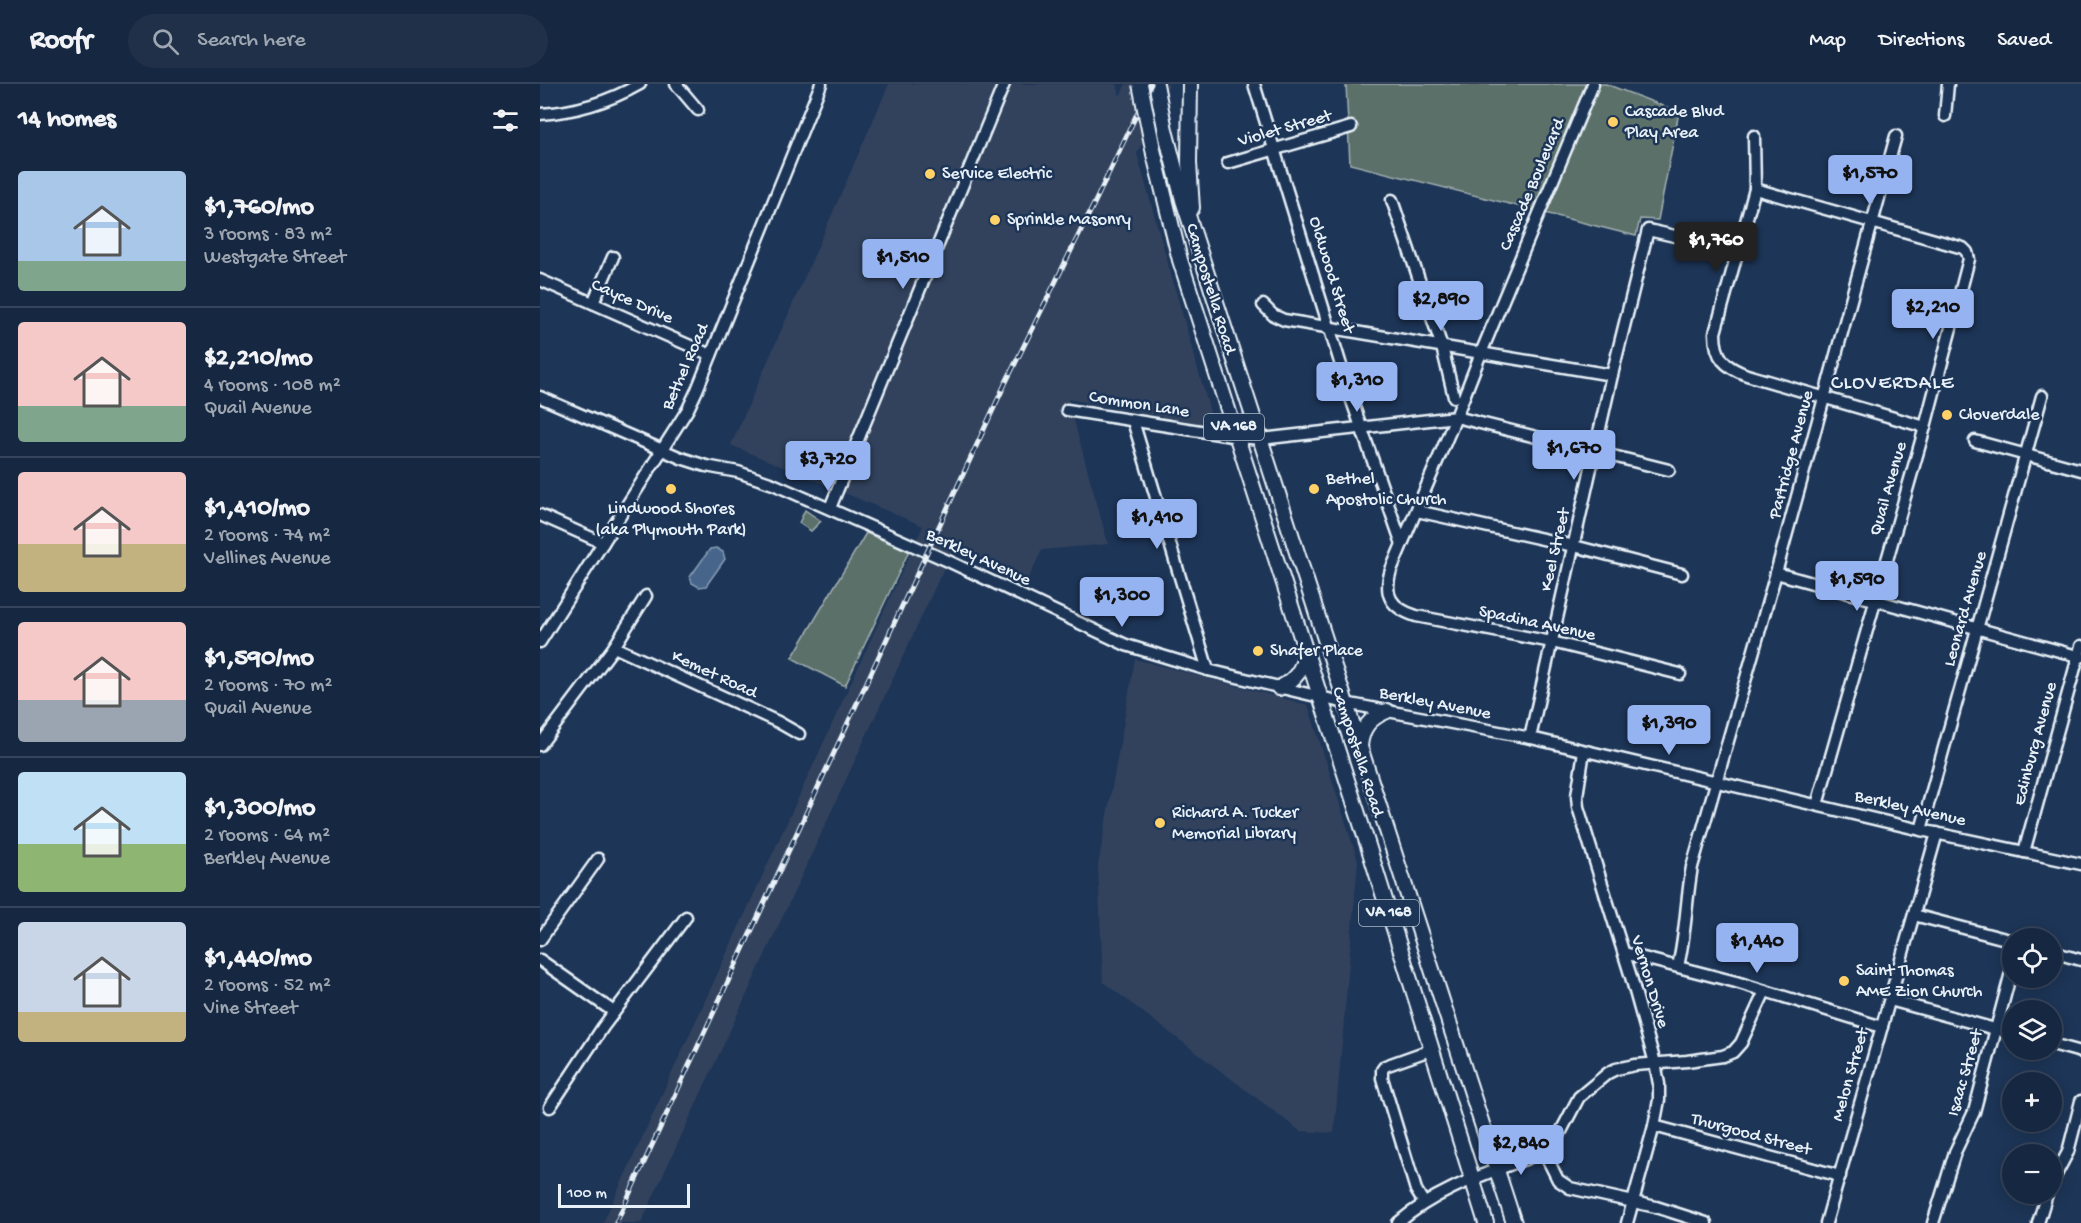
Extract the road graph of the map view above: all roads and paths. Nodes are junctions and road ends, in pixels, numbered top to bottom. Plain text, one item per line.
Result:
1 (640, 84) edge
2 (676, 84) edge
3 (821, 84) edge
4 (1004, 84) edge
5 (1140, 84) edge
6 (1156, 84) edge
7 (1190, 84) edge
8 (1254, 84) edge
9 (1593, 84) edge
10 (1948, 84) edge
11 (625, 88) edge
12 (698, 110) dead end
13 (540, 114) edge
14 (1945, 116) dead end
15 (1351, 127) dead end
16 (1754, 136) dead end
17 (1896, 136) dead end
18 (1275, 150) junction
19 (1228, 163) dead end
20 (1755, 189) junction
21 (1392, 200) dead end
22 (1873, 222) junction
23 (1194, 234) junction
24 (1737, 250) junction
25 (613, 256) dead end
26 (540, 280) edge
27 (593, 303) junction
28 (1263, 305) dead end
29 (1331, 329) junction
30 (1442, 346) junction
31 (1481, 353) junction
32 (711, 355) junction
33 (1612, 375) junction
34 (2042, 396) dead end
35 (540, 397) edge
36 (1454, 397) dead end
37 (1824, 399) junction
38 (1067, 410) dead end
39 (1456, 417) junction
40 (1133, 421) junction
41 (1363, 427) junction
42 (1925, 427) junction
43 (1238, 437) junction
44 (1261, 439) junction
45 (1975, 441) dead end
46 (662, 450) junction
47 (1595, 450) junction
48 (2027, 455) junction
49 (1669, 470) dead end
50 (2081, 470) edge
51 (830, 508) junction
52 (1417, 511) junction
53 (540, 515) edge
54 (603, 543) junction
55 (1402, 544) junction
56 (1574, 546) junction
57 (1776, 573) junction
58 (1682, 574) dead end
59 (646, 596) dead end
60 (1391, 599) joint
61 (1875, 600) junction
62 (544, 627) edge
63 (1978, 628) junction
64 (540, 642) edge
65 (1552, 642) junction
66 (614, 647) junction
67 (1306, 651) junction
68 (2080, 653) edge
69 (1208, 670) junction
70 (1680, 674) dead end
71 (1279, 688) junction
72 (1321, 698) junction
73 (1344, 704) junction
74 (1387, 711) junction
75 (799, 734) dead end
76 (1530, 738) junction
77 (542, 740) edge
78 (1360, 751) junction
79 (1584, 751) junction
80 (1716, 782) junction
81 (1817, 805) junction
82 (1921, 830) junction
83 (1937, 833) junction
84 (2024, 852) junction
85 (598, 859) dead end
86 (2081, 864) edge
87 (1914, 915) junction
88 (686, 917) dead end
89 (2002, 938) edge
90 (540, 940) edge
91 (1624, 953) junction
92 (2062, 955) edge
93 (540, 960) edge
94 (2081, 960) edge
95 (1678, 966) junction
96 (2007, 988) edge
97 (1765, 991) junction
98 (1890, 1000) junction
99 (614, 1012) junction
100 (1882, 1027) junction
101 (1996, 1029) junction
102 (2002, 1031) edge
103 (2062, 1047) edge
104 (1431, 1050) junction
105 (2081, 1052) edge
106 (1655, 1063) junction
107 (2081, 1101) edge
108 (550, 1107) dead end
109 (1654, 1126) junction
110 (1547, 1158) junction
111 (2062, 1163) edge
112 (1496, 1170) junction
113 (1840, 1176) junction
114 (1472, 1179) junction
115 (1633, 1202) junction
116 (1424, 1203) junction
117 (2044, 1204) edge
118 (1406, 1220) edge
119 (1486, 1223) edge
120 (1514, 1223) edge
121 (1627, 1223) edge
122 (1706, 1223) edge
123 (1826, 1223) edge
124 (1934, 1223) edge
125 (2038, 1223) edge

1 - 11 street
2 - 12 street
3 - 32 street, Bethel Road
4 - 51 street
5 - 43 main road, Campostella Road / VA 168, bridge
6 - 23 main road, VA 168
7 - 23 main road
8 - 18 street, Oldwood Street
9 - 31 street, Cascade Boulevard
10 - 14 street
11 - 13 street
15 - 18 street, Violet Street
16 - 20 street
17 - 22 street, Partridge Avenue
18 - 19 street, Violet Street
18 - 29 street, Oldwood Street
20 - 22 street
20 - 24 street
21 - 30 street
22 - 37 street, Partridge Avenue
22 - 42 street, Quail Avenue
23 - 44 main road, Campostella Road / VA 168
24 - 33 street, Keel Street
24 - 37 street
25 - 27 street
26 - 27 street, Cayce Drive
27 - 32 street, Cayce Drive
28 - 29 street
29 - 30 street
29 - 41 street, Oldwood Street
30 - 31 street
30 - 36 street
31 - 33 street
31 - 39 street, Cascade Boulevard
32 - 46 street, Bethel Road
33 - 47 street, Keel Street
34 - 48 street, Leonard Avenue
35 - 46 street, Berkley Avenue
37 - 42 street
37 - 57 street, Partridge Avenue
38 - 40 street, Common Lane
39 - 41 street, Common Lane
39 - 47 street, Common Lane
39 - 52 street, Cascade Boulevard
40 - 43 street, Common Lane
40 - 69 street
41 - 44 street, Common Lane
41 - 55 street, Oldwood Street
42 - 61 street, Quail Avenue
43 - 44 street, Common Lane
43 - 67 main road, Campostella Road / VA 168
44 - 73 main road, Campostella Road / VA 168
45 - 48 street
46 - 51 street, Berkley Avenue
46 - 54 street, Bethel Road
47 - 49 street, Common Lane
47 - 56 street, Keel Street
48 - 50 street
48 - 63 street, Leonard Avenue
51 - 69 street, Berkley Avenue
52 - 55 street, Cascade Boulevard
52 - 56 street
53 - 54 street
54 - 62 street, Bethel Road
55 - 60 street, Cascade Boulevard
56 - 58 street
56 - 65 street, Keel Street
57 - 61 street
57 - 80 street, Partridge Avenue
59 - 66 street
60 - 65 street, Spadina Avenue
61 - 63 street
61 - 81 street, Quail Avenue
62 - 64 street, Bethel Road
63 - 68 street
63 - 82 street, Leonard Avenue
65 - 70 street, Spadina Avenue
65 - 76 street, Keel Street
66 - 75 street, Kemet Road
66 - 77 street
67 - 71 main road
67 - 72 main road, Campostella Road / VA 168
68 - 84 street, Edinburg Avenue
69 - 71 street, Berkley Avenue
71 - 72 street, Berkley Avenue
72 - 73 street, Berkley Avenue
72 - 104 main road, Campostella Road / VA 168
73 - 74 street, Berkley Avenue
73 - 78 main road, Campostella Road / VA 168
74 - 76 street, Berkley Avenue
74 - 78 main road
76 - 79 street, Berkley Avenue
78 - 112 main road, Campostella Road / VA 168
79 - 80 street, Berkley Avenue
79 - 91 street, Vernon Drive
80 - 81 street, Berkley Avenue
80 - 95 street, Partridge Avenue
81 - 82 street, Berkley Avenue
82 - 83 street, Berkley Avenue
83 - 84 street, Berkley Avenue
83 - 87 street, Melon Street
84 - 86 street, Berkley Avenue
85 - 90 street
87 - 89 street
87 - 98 street, Melon Street
88 - 99 street
91 - 95 street
91 - 106 street, Vernon Drive
92 - 94 street
93 - 99 street
95 - 97 street
96 - 101 street, Isaac Street
97 - 100 street
97 - 106 street
98 - 100 street, Melon Street
98 - 101 street
99 - 108 street
100 - 113 street, Melon Street
101 - 102 street
101 - 124 street, Isaac Street
103 - 105 street
104 - 114 main road, Campostella Road / VA 168
104 - 116 street
106 - 109 street, Vernon Drive
106 - 110 street
107 - 111 street
109 - 113 street, Thurgood Street
109 - 115 street, Vernon Drive
110 - 112 street
110 - 115 street
112 - 114 street
112 - 120 main road, Campostella Road / VA 168
113 - 123 street, Melon Street
114 - 116 street
114 - 119 main road, Campostella Road / VA 168
115 - 121 street, Vernon Drive
115 - 122 street
116 - 118 street
117 - 125 street

